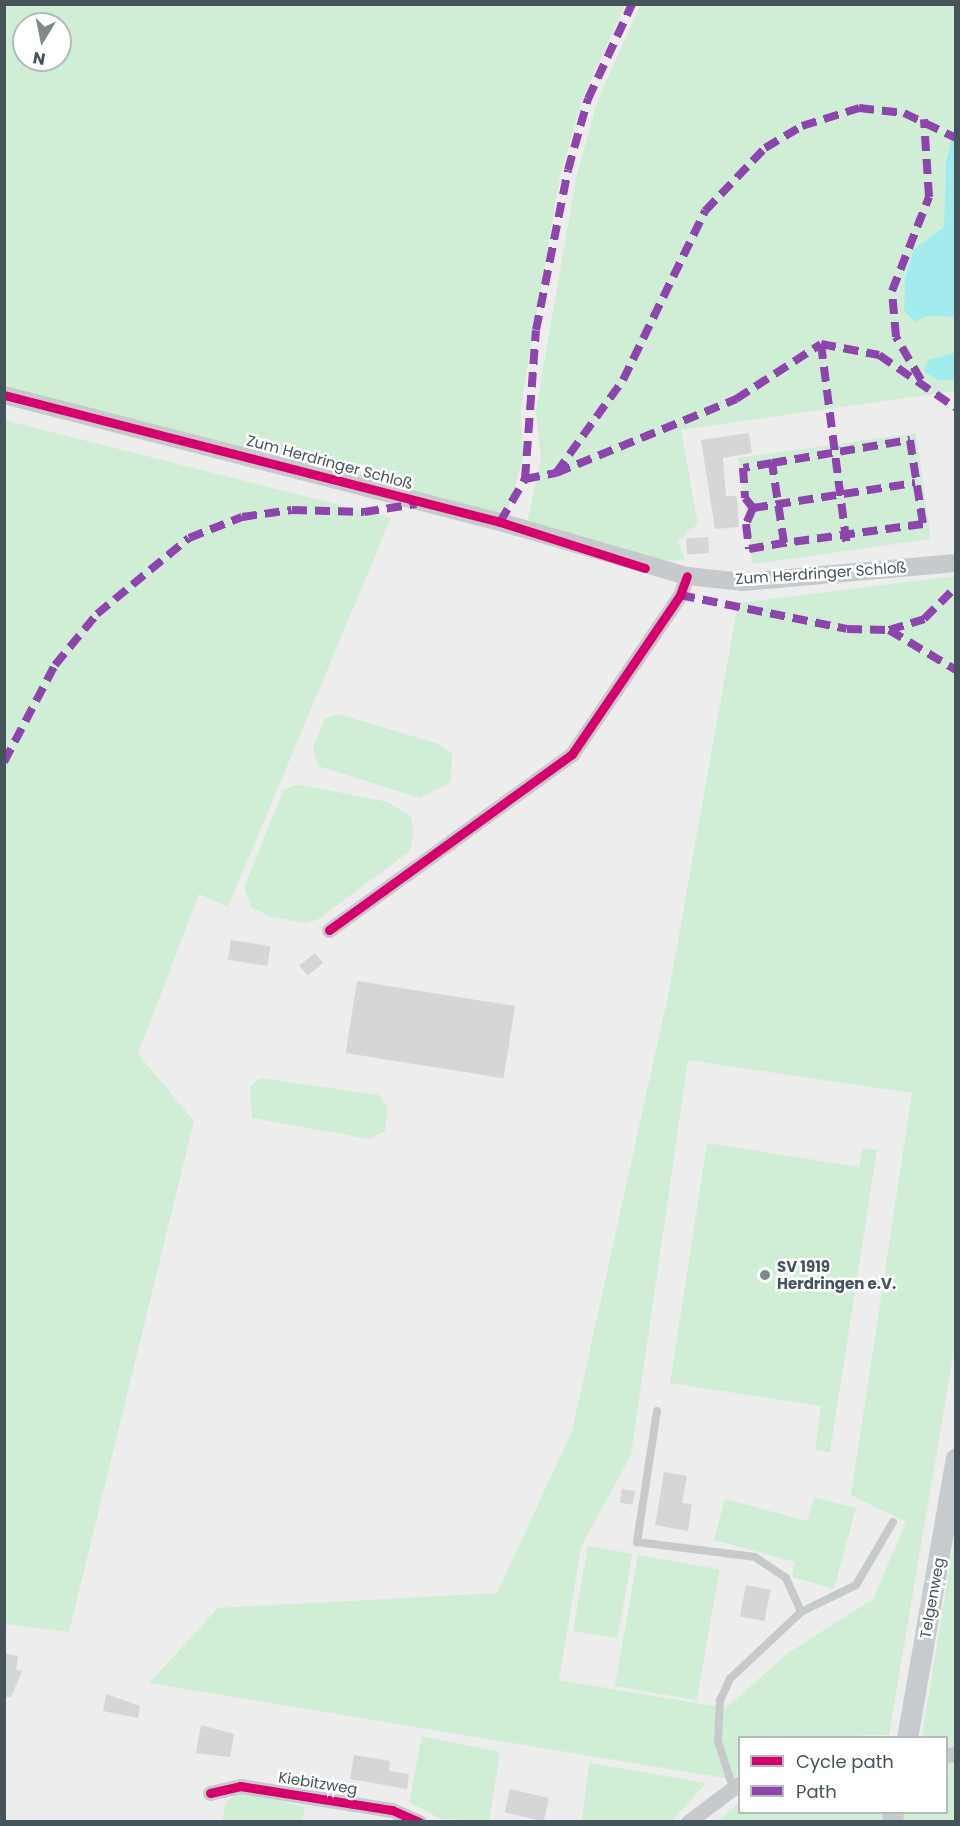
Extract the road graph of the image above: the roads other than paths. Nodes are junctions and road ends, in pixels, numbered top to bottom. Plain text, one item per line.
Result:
1 (4, 395) edge
2 (956, 563) edge
3 (687, 576) junction
4 (329, 930) dead end
5 (657, 1411) dead end
6 (956, 1458) edge
7 (893, 1522) dead end
8 (801, 1612) junction
9 (907, 1736) edge
10 (736, 1784) edge
11 (210, 1793) dead end
12 (419, 1821) edge
13 (688, 1821) edge

1 - 3 street, Zum Herdringer Schloß
2 - 3 street, Zum Herdringer Schloß
3 - 4 street
5 - 8 lane
6 - 9 main road, Telgenweg
7 - 8 lane
8 - 10 lane
10 - 13 street
11 - 12 street, Kiebitzweg

